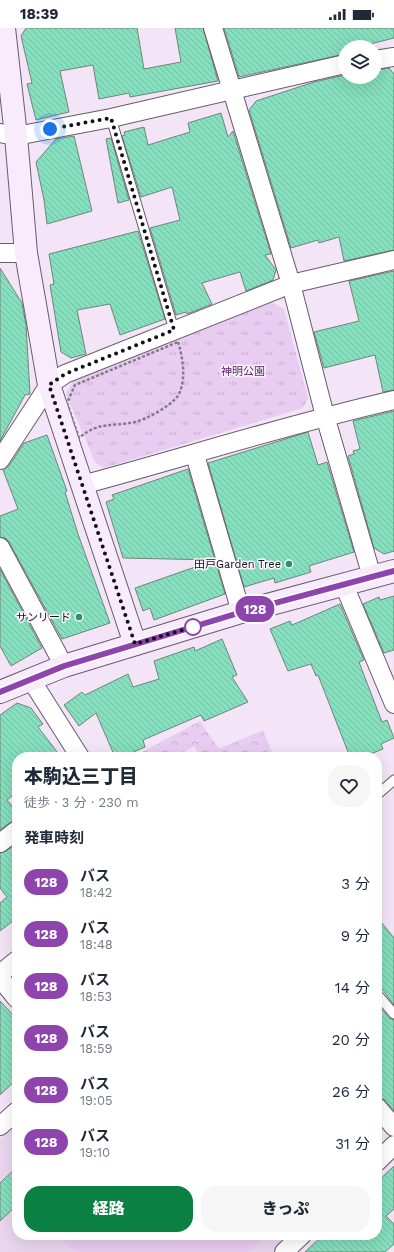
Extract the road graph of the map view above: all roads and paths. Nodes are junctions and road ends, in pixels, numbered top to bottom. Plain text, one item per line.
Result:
1 (4, 28) edge
2 (214, 28) edge
3 (394, 57) edge
4 (382, 59) edge
5 (338, 66) edge
6 (231, 91) junction
7 (111, 118) junction
8 (8, 134) edge
9 (0, 253) edge
10 (26, 253) junction
11 (394, 260) edge
12 (291, 284) junction
13 (174, 330) junction
14 (49, 385) junction
15 (394, 400) edge
16 (326, 416) junction
17 (74, 422) joint
18 (195, 455) junction
19 (0, 460) edge
20 (82, 485) junction
21 (0, 547) edge
22 (394, 571) edge
23 (372, 577) junction
24 (344, 584) junction
25 (242, 612) junction
26 (135, 644) junction
27 (64, 666) junction
28 (30, 678) junction
29 (0, 692) edge
30 (394, 704) edge
31 (77, 752) edge
32 (394, 780) edge
33 (382, 791) edge
34 (12, 834) edge
35 (0, 843) edge
36 (12, 964) edge
37 (0, 974) edge
38 (0, 978) edge
39 (12, 993) edge
40 (382, 1000) edge
41 (394, 1014) edge
42 (382, 1113) edge
43 (12, 1115) edge
44 (0, 1126) edge
45 (394, 1127) edge
46 (394, 1145) edge
47 (382, 1157) edge
48 (297, 1240) edge
49 (284, 1252) edge

1 - 8 street
2 - 6 street
3 - 4 street
5 - 6 street
6 - 7 street
6 - 12 street
7 - 8 street
7 - 13 lane
8 - 10 street
9 - 10 street
10 - 14 street
11 - 12 street
12 - 13 street
12 - 16 street
13 - 14 street
14 - 19 street
14 - 20 street
15 - 16 street
16 - 18 street
16 - 23 street
17 - 17 path
18 - 20 street
18 - 25 street
20 - 26 street
21 - 27 street
22 - 23 street
23 - 24 street
24 - 25 street
24 - 30 street
25 - 26 street
26 - 27 street
27 - 28 street
28 - 29 street
28 - 31 street
32 - 33 lane
34 - 35 street
36 - 37 street
38 - 39 street
40 - 41 lane
42 - 45 street
43 - 44 street
46 - 47 street
48 - 49 street

